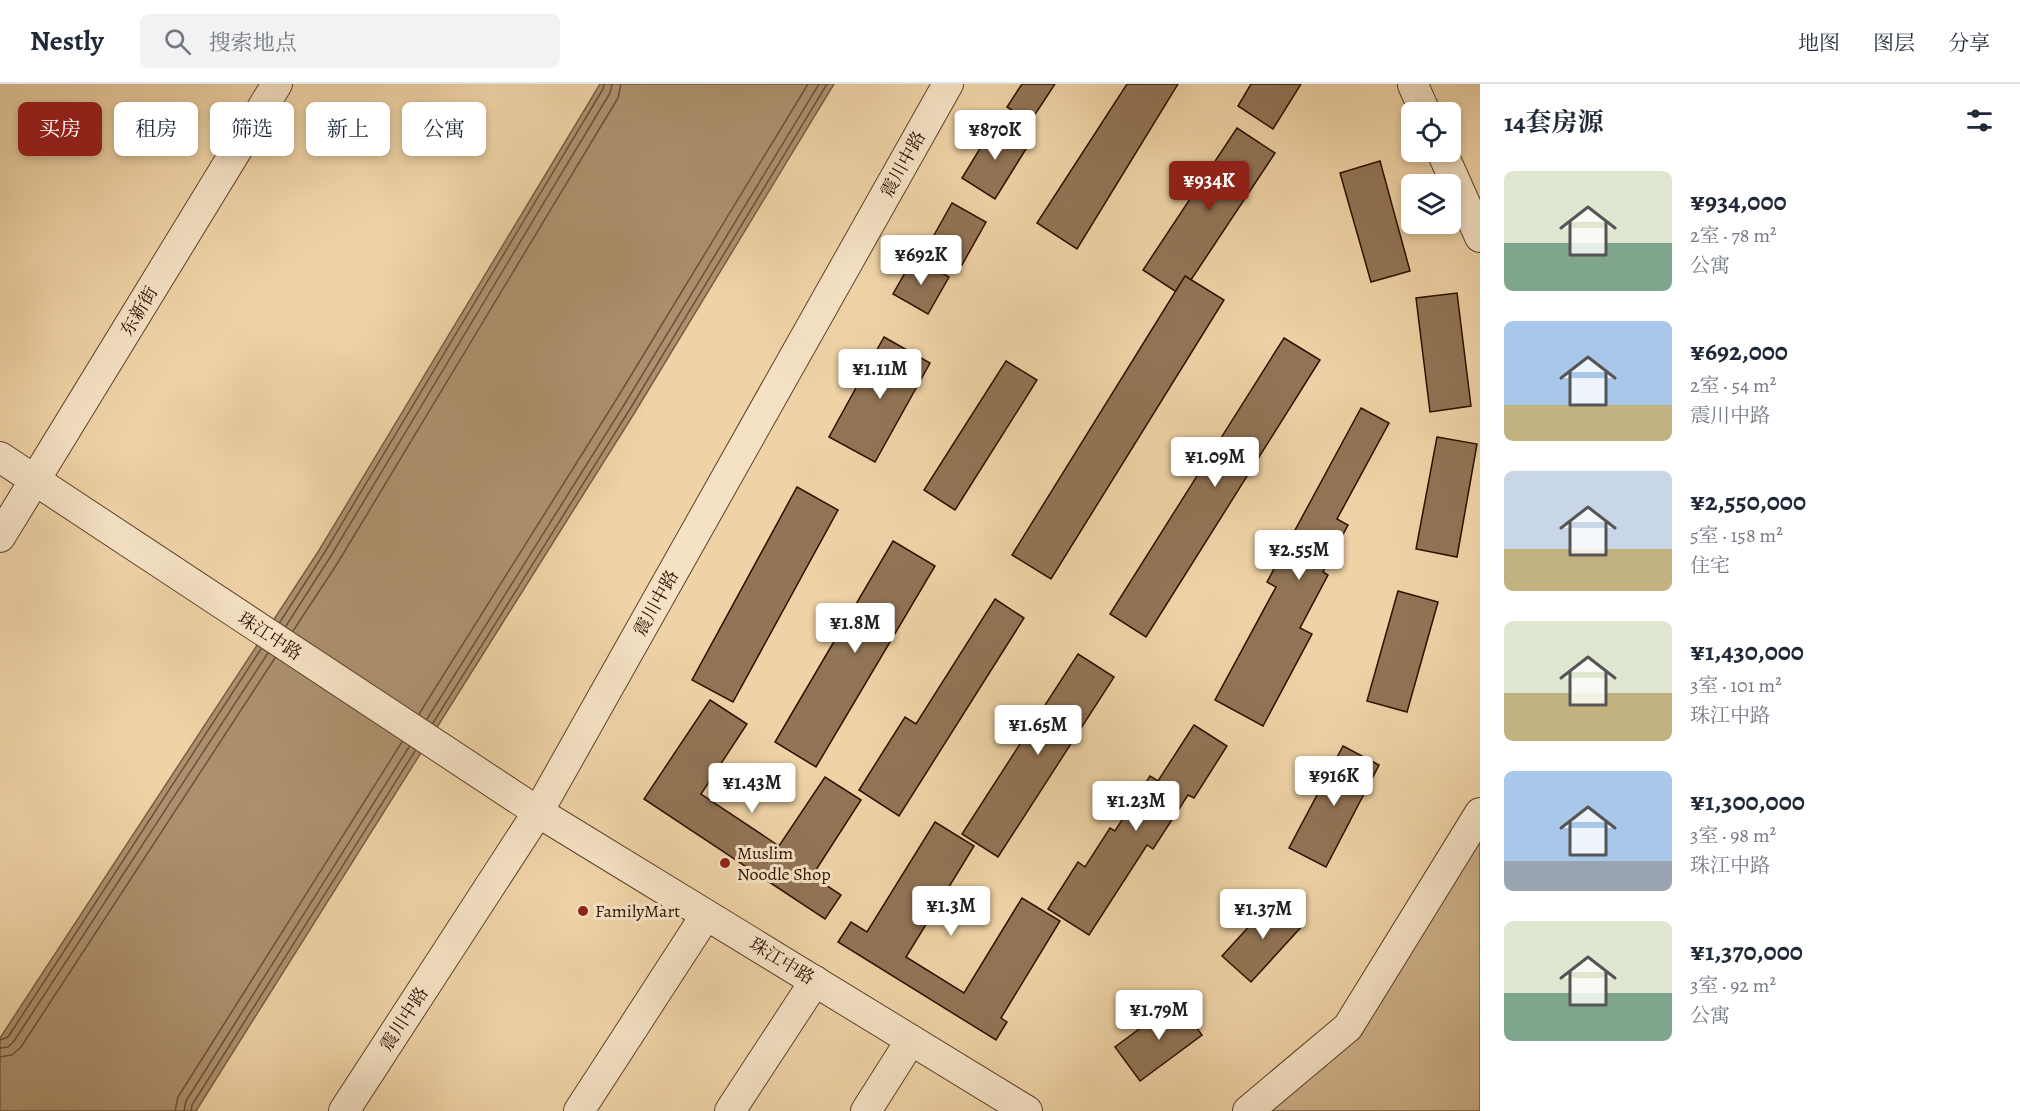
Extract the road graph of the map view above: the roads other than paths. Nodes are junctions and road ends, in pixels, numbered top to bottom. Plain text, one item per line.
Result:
1 (277, 84) edge
2 (948, 84) edge
3 (1413, 85) edge
4 (1421, 102) edge
5 (1446, 162) edge
6 (1480, 237) edge
7 (0, 457) edge
8 (36, 480) junction
9 (0, 537) edge
10 (538, 812) junction
11 (1480, 813) edge
12 (706, 915) junction
13 (815, 981) junction
14 (911, 1040) junction
15 (344, 1111) edge
16 (579, 1111) edge
17 (730, 1111) edge
18 (866, 1111) edge
19 (1027, 1111) edge
20 (1248, 1111) edge

1 - 8 street, 东新街
2 - 10 street, 震川中路
3 - 4 street
5 - 6 street
7 - 8 street
8 - 9 street, 东新街
8 - 10 street, 珠江中路
10 - 12 street, 珠江中路
10 - 15 street, 震川中路
11 - 20 street
12 - 13 street, 珠江中路
12 - 16 street
13 - 14 street, 珠江中路
13 - 17 street
14 - 18 street
14 - 19 street, 珠江中路

